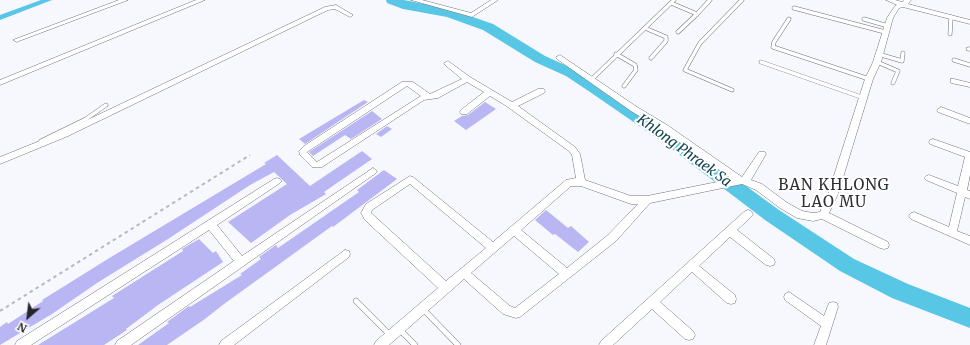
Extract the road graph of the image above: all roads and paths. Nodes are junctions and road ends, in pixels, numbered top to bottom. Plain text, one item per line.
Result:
1 (125, 0) edge
2 (202, 0) edge
3 (338, 0) edge
4 (414, 0) edge
5 (495, 0) edge
6 (710, 0) edge
7 (742, 0) edge
8 (889, 0) edge
9 (672, 1) edge
10 (905, 2) edge
11 (794, 8) dead end
12 (697, 14) junction
13 (350, 15) dead end
14 (309, 16) junction
15 (951, 17) junction
16 (790, 19) dead end
17 (864, 19) dead end
18 (970, 22) edge
19 (645, 28) junction
20 (886, 29) junction
21 (678, 32) dead end
22 (950, 34) dead end
23 (17, 40) dead end
24 (903, 52) dead end
25 (616, 54) junction
26 (560, 57) dead end
27 (651, 58) dead end
28 (878, 58) junction
29 (954, 60) dead end
30 (902, 61) junction
31 (761, 62) dead end
32 (448, 63) dead end
33 (970, 65) edge
34 (898, 72) junction
35 (592, 78) junction
36 (467, 79) junction
37 (869, 79) junction
38 (954, 81) dead end
39 (0, 83) edge
40 (893, 83) dead end
41 (970, 85) edge
42 (624, 86) dead end
43 (732, 90) dead end
44 (541, 91) dead end
45 (490, 92) junction
46 (427, 96) junction
47 (864, 98) junction
48 (106, 105) dead end
49 (511, 106) junction
50 (941, 110) dead end
51 (464, 112) dead end
52 (970, 121) edge
53 (933, 142) dead end
54 (14, 154) junction
55 (762, 154) dead end
56 (250, 155) dead end
57 (970, 156) edge
58 (0, 161) edge
59 (374, 171) dead end
60 (929, 178) dead end
61 (277, 181) dead end
62 (741, 181) junction
63 (581, 182) junction
64 (966, 194) edge
65 (647, 200) junction
66 (748, 214) dead end
67 (823, 215) junction
68 (914, 216) dead end
69 (211, 224) junction
70 (514, 230) junction
71 (730, 231) junction
72 (952, 233) junction
73 (970, 240) edge
74 (884, 245) dead end
75 (492, 247) junction
76 (345, 254) dead end
77 (241, 262) junction
78 (770, 262) dead end
79 (692, 266) junction
80 (463, 272) junction
81 (567, 274) junction
82 (445, 287) junction
83 (789, 297) dead end
84 (732, 299) dead end
85 (356, 300) dead end
86 (652, 302) junction
87 (833, 307) dead end
88 (422, 309) junction
89 (0, 311) edge
90 (827, 324) junction
91 (395, 332) junction
92 (689, 335) dead end
93 (21, 345) edge
94 (121, 345) edge
95 (225, 345) edge
96 (380, 345) edge
97 (415, 345) edge
98 (458, 345) edge
99 (606, 345) edge
100 (820, 345) edge

1 - 23 street
2 - 39 street
3 - 14 street
4 - 5 street
6 - 12 lane
7 - 43 lane
8 - 10 street
9 - 12 lane
9 - 19 lane
10 - 15 street
10 - 20 street
11 - 20 lane
12 - 21 lane
13 - 14 street
14 - 54 street
15 - 18 street
15 - 22 lane
16 - 37 lane
17 - 20 lane
19 - 25 lane
19 - 27 lane
20 - 28 street
24 - 30 lane
25 - 35 lane
25 - 42 lane
26 - 35 street
28 - 30 lane
28 - 34 lane
28 - 37 street
29 - 33 lane
30 - 34 lane
31 - 47 lane
32 - 36 street
34 - 40 lane
35 - 62 street
36 - 45 street
36 - 46 street
37 - 47 street
38 - 41 street
44 - 49 street
45 - 49 street
45 - 51 street
46 - 46 street
47 - 67 street
48 - 54 lane
49 - 63 street
50 - 52 street
53 - 57 street
54 - 58 street
55 - 62 street
56 - 89 path
57 - 64 street
59 - 77 street
60 - 64 street
61 - 69 street
62 - 65 street
62 - 67 street
63 - 65 street
63 - 70 street
64 - 72 street
65 - 81 street
66 - 71 street
67 - 74 street
68 - 72 street
69 - 77 street
69 - 93 street
70 - 75 street
70 - 81 street
71 - 78 street
71 - 79 street
72 - 73 street
75 - 80 street
75 - 82 street
76 - 95 street
77 - 94 street
79 - 84 street
79 - 86 street
80 - 81 street
80 - 82 street
82 - 88 street
83 - 90 street
85 - 91 lane
86 - 92 street
86 - 99 street
87 - 90 street
88 - 91 street
88 - 98 lane
90 - 100 street
91 - 96 street
91 - 97 lane

